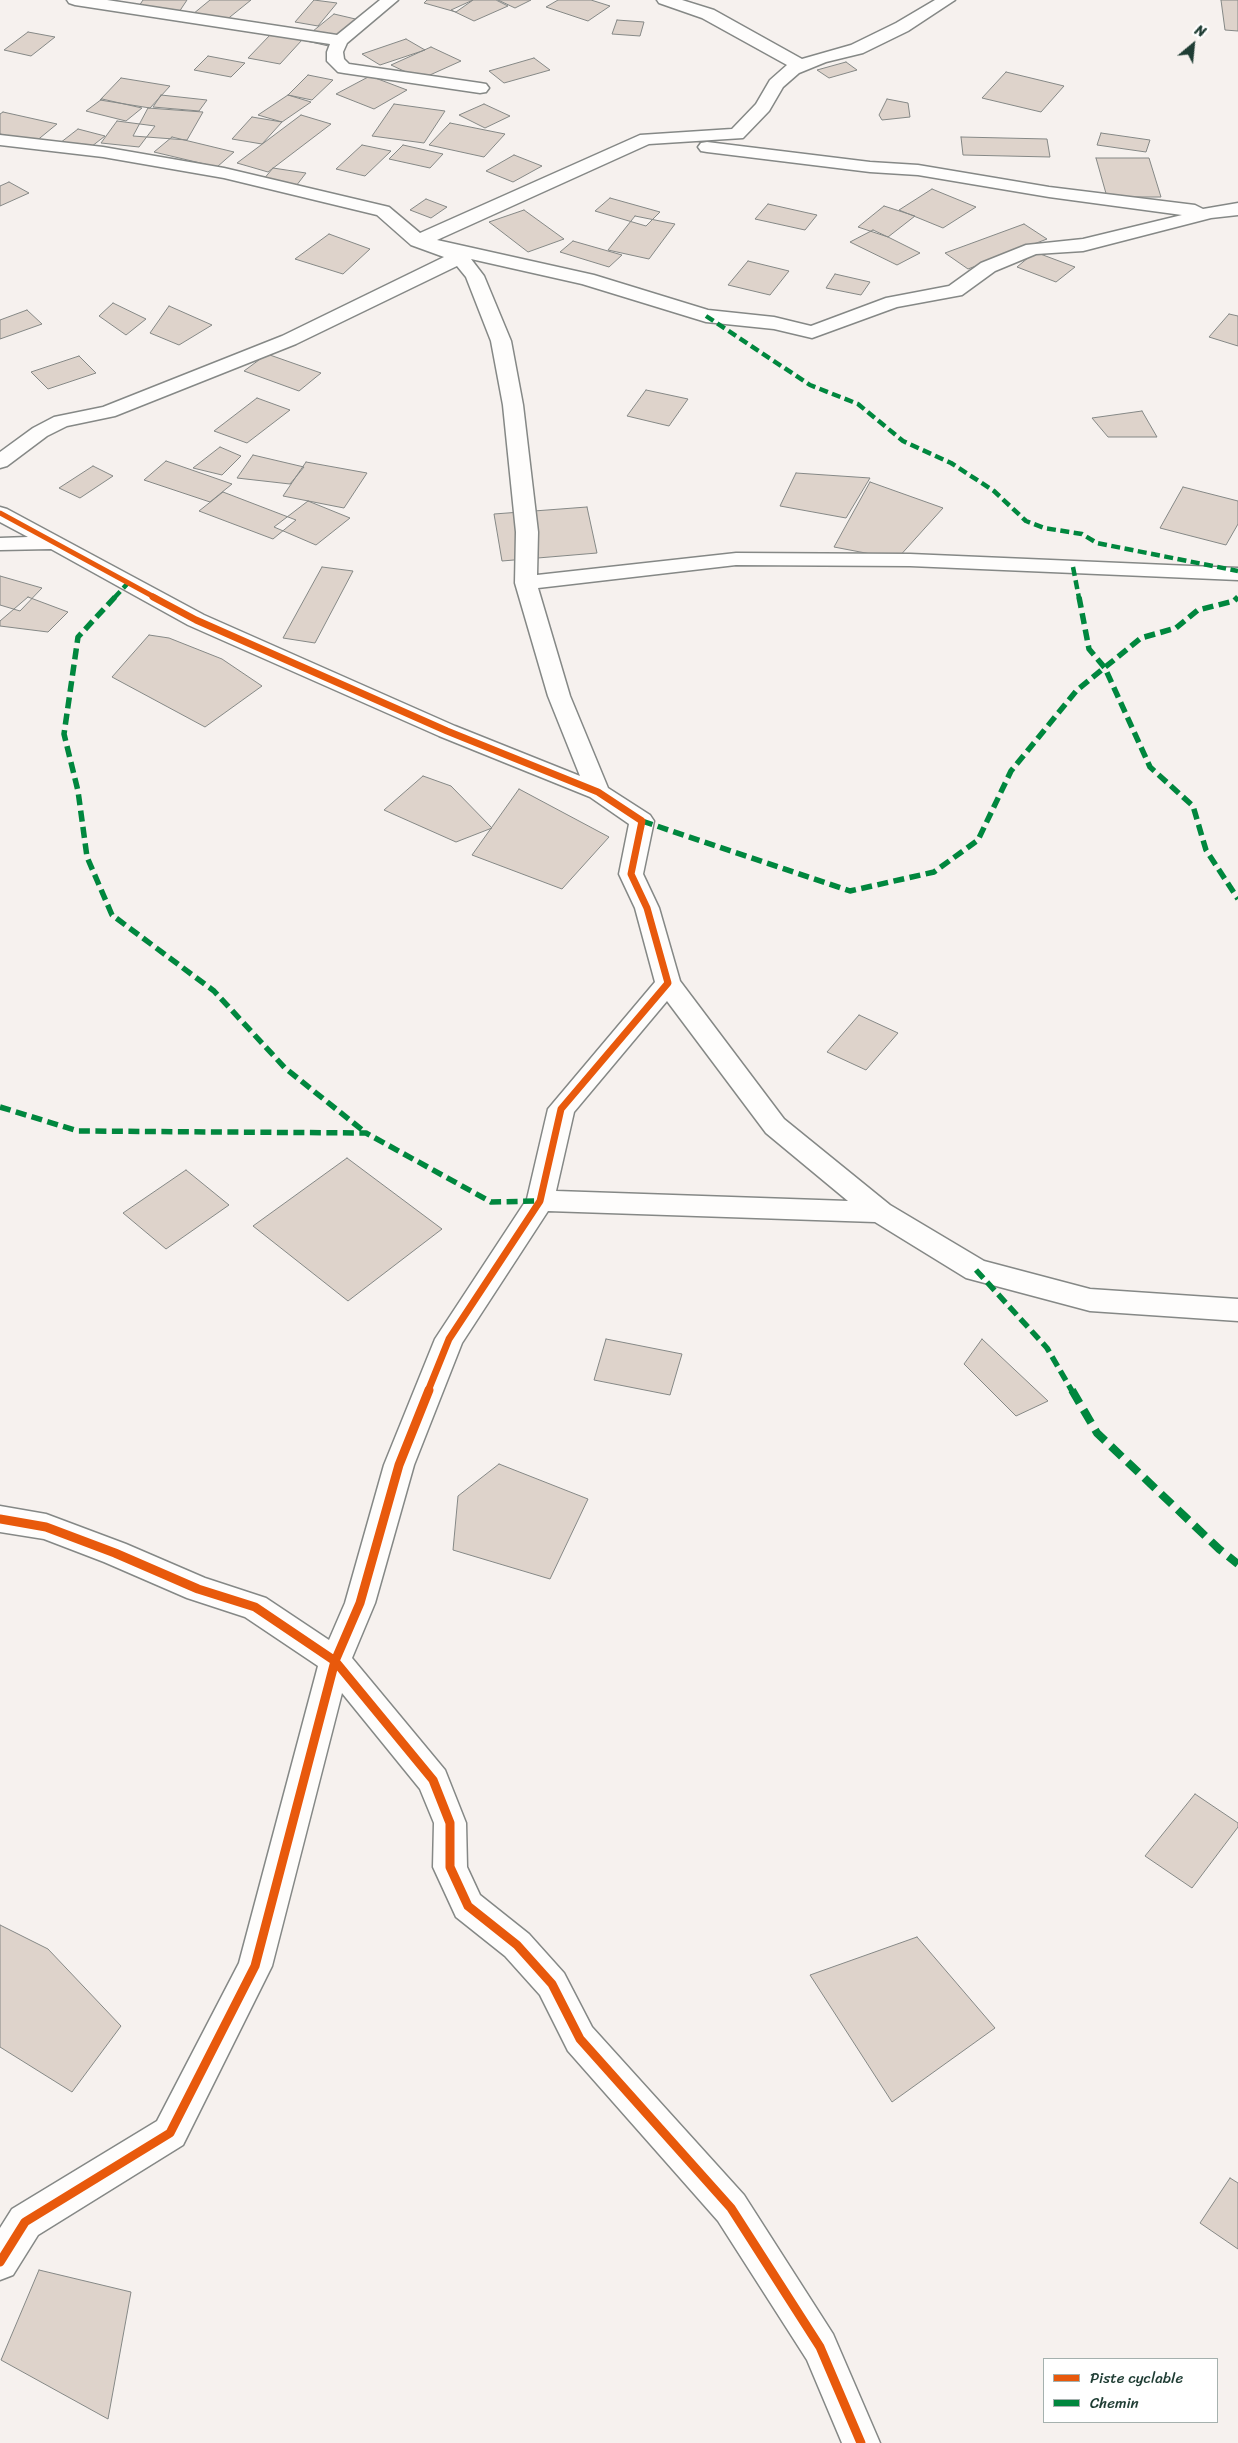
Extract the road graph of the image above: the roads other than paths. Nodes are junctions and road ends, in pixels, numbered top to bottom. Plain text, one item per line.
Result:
1 (75, 0) edge
2 (390, 0) edge
3 (665, 0) edge
4 (947, 0) edge
5 (340, 41) junction
6 (802, 66) junction
7 (480, 88) dead end
8 (0, 140) edge
9 (646, 140) junction
10 (1238, 209) edge
11 (1211, 213) junction
12 (418, 241) junction
13 (460, 257) junction
14 (0, 462) edge
15 (0, 513) edge
16 (52, 543) junction
17 (0, 544) edge
18 (1238, 574) edge
19 (526, 583) junction
20 (598, 792) junction
21 (668, 983) junction
22 (540, 1201) junction
23 (880, 1212) junction
24 (1238, 1310) edge
25 (0, 1519) edge
26 (335, 1661) junction
27 (0, 2262) edge
28 (861, 2443) edge

1 - 5 street
2 - 5 street
3 - 6 street
4 - 6 street
5 - 7 street
6 - 9 street
8 - 12 street
9 - 11 street
9 - 12 street
10 - 11 street
11 - 12 street
12 - 13 street
13 - 14 street
13 - 19 street
15 - 16 street
16 - 17 street
16 - 20 street
18 - 19 street
19 - 20 street
20 - 21 street
21 - 22 street
21 - 23 street
22 - 23 street
22 - 26 street
23 - 24 street
25 - 26 street
26 - 27 street
26 - 28 street

